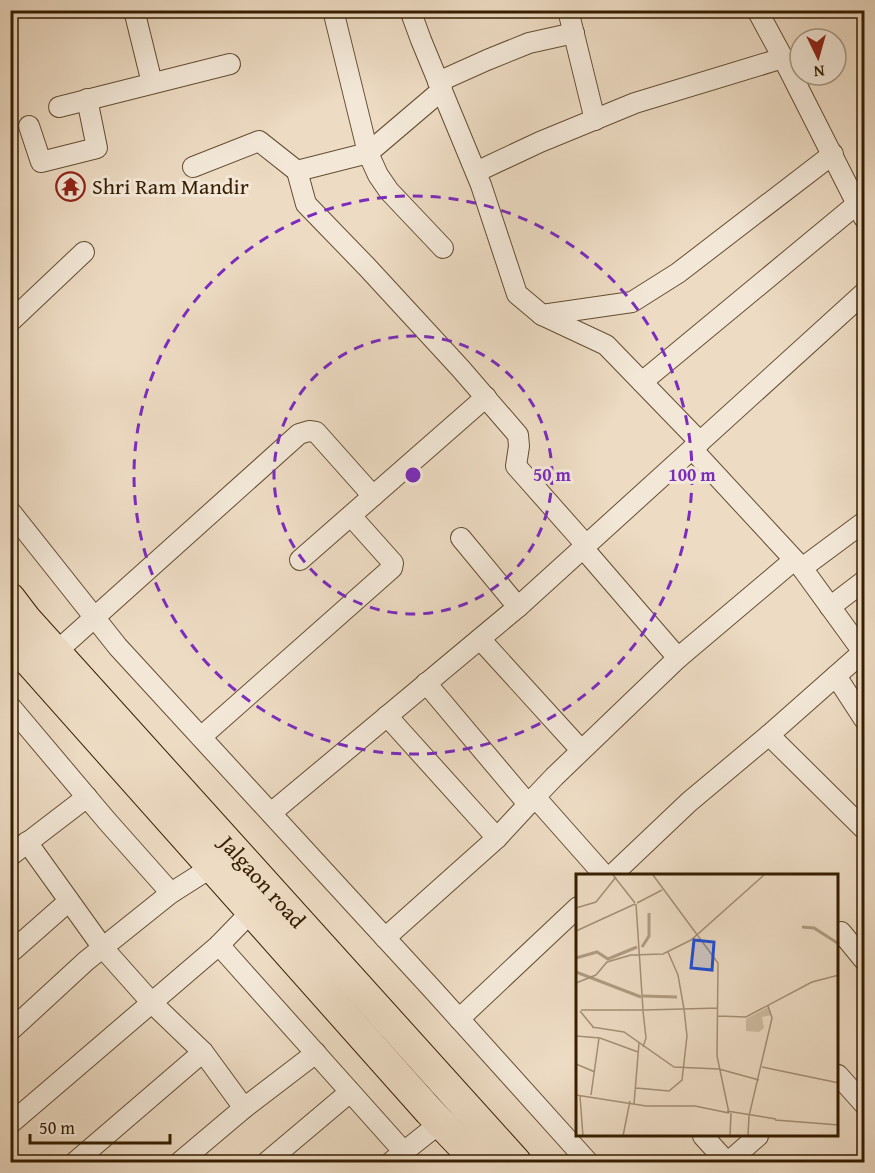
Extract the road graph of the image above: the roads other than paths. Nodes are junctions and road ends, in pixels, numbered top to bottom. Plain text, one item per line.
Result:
1 (134, 10) edge
2 (333, 10) edge
3 (410, 10) edge
4 (568, 10) edge
5 (757, 10) edge
6 (574, 33) junction
7 (783, 58) junction
8 (230, 64) dead end
9 (152, 83) junction
10 (440, 86) junction
11 (87, 99) junction
12 (59, 107) dead end
13 (595, 120) junction
14 (29, 126) dead end
15 (368, 153) junction
16 (833, 154) junction
17 (193, 167) dead end
18 (297, 171) junction
19 (476, 172) junction
20 (861, 211) edge
21 (443, 248) dead end
22 (84, 252) dead end
23 (864, 293) edge
24 (542, 315) junction
25 (10, 322) edge
26 (642, 382) junction
27 (486, 397) junction
28 (696, 445) junction
29 (374, 496) junction
30 (10, 511) edge
31 (351, 516) junction
32 (864, 522) edge
33 (461, 538) dead end
34 (584, 546) junction
35 (300, 560) dead end
36 (798, 564) junction
37 (864, 581) edge
38 (10, 598) edge
39 (518, 606) junction
40 (830, 607) junction
41 (95, 618) junction
42 (480, 639) junction
43 (10, 640) edge
44 (56, 652) junction
45 (864, 652) edge
46 (678, 658) junction
47 (836, 676) junction
48 (426, 683) junction
49 (10, 706) edge
50 (387, 716) junction
51 (864, 718) edge
52 (769, 735) junction
53 (201, 737) junction
54 (581, 750) junction
55 (87, 797) junction
56 (532, 800) junction
57 (271, 813) junction
58 (864, 829) edge
59 (496, 838) junction
60 (27, 842) junction
61 (10, 856) edge
62 (212, 867) junction
63 (603, 874) edge
64 (613, 874) edge
65 (171, 892) junction
66 (69, 901) junction
67 (576, 909) edge
68 (252, 912) junction
69 (841, 932) dead end
70 (385, 938) junction
71 (219, 945) junction
72 (103, 948) junction
73 (10, 953) edge
74 (864, 960) edge
75 (152, 1003) junction
76 (459, 1018) junction
77 (10, 1031) edge
78 (203, 1052) junction
79 (316, 1053) junction
80 (839, 1077) edge
81 (350, 1092) junction
82 (864, 1104) edge
83 (244, 1108) junction
84 (440, 1123) junction
85 (10, 1124) edge
86 (704, 1137) edge
87 (757, 1137) edge
88 (398, 1157) edge
89 (75, 1162) edge
90 (180, 1162) edge
91 (267, 1162) edge
92 (478, 1162) edge
93 (516, 1162) edge
94 (588, 1162) edge

1 - 9 street
2 - 15 street
3 - 10 street
4 - 6 street
5 - 7 street
6 - 10 street
6 - 13 street
7 - 13 street
7 - 16 street
8 - 9 street
9 - 11 street
10 - 15 street
10 - 19 street
11 - 12 street
11 - 14 street
13 - 19 street
15 - 18 street
15 - 21 street
16 - 20 street
16 - 24 street
17 - 18 street
18 - 27 street
19 - 24 street
20 - 26 street
22 - 25 street
23 - 28 street
24 - 26 street
26 - 28 street
27 - 29 street
27 - 34 street
28 - 34 street
28 - 36 street
29 - 31 street
29 - 41 street
30 - 41 street
31 - 35 street
31 - 53 street
32 - 36 street
33 - 39 street
34 - 39 street
34 - 46 street
36 - 40 street
36 - 46 street
37 - 40 street
38 - 44 highway, Jalgaon road
39 - 42 street
40 - 45 street
41 - 44 street
41 - 53 street
42 - 48 street
42 - 54 street
43 - 62 highway, Jalgaon road
44 - 93 highway, Jalgaon road
45 - 47 street
46 - 54 street
47 - 51 street
47 - 52 street
48 - 50 street
48 - 56 street
49 - 55 street
50 - 57 street
50 - 59 street
52 - 58 street
52 - 64 street
53 - 57 street
54 - 56 street
55 - 60 street
55 - 65 street
56 - 59 street
56 - 63 street
57 - 70 street
59 - 70 street
60 - 61 street
60 - 66 street
62 - 65 street
62 - 68 highway, Jalgaon road
65 - 72 street
66 - 72 street
66 - 73 street
67 - 76 street
68 - 71 street
68 - 84 highway, Jalgaon road
69 - 74 street
70 - 76 street
71 - 75 street
71 - 79 street
72 - 75 street
72 - 77 street
75 - 78 street
75 - 85 street
76 - 94 street
78 - 83 street
78 - 89 street
79 - 81 street
79 - 83 street
80 - 82 street
81 - 88 street
81 - 91 street
83 - 90 street
84 - 88 street
84 - 92 highway, Jalgaon road
86 - 87 street

